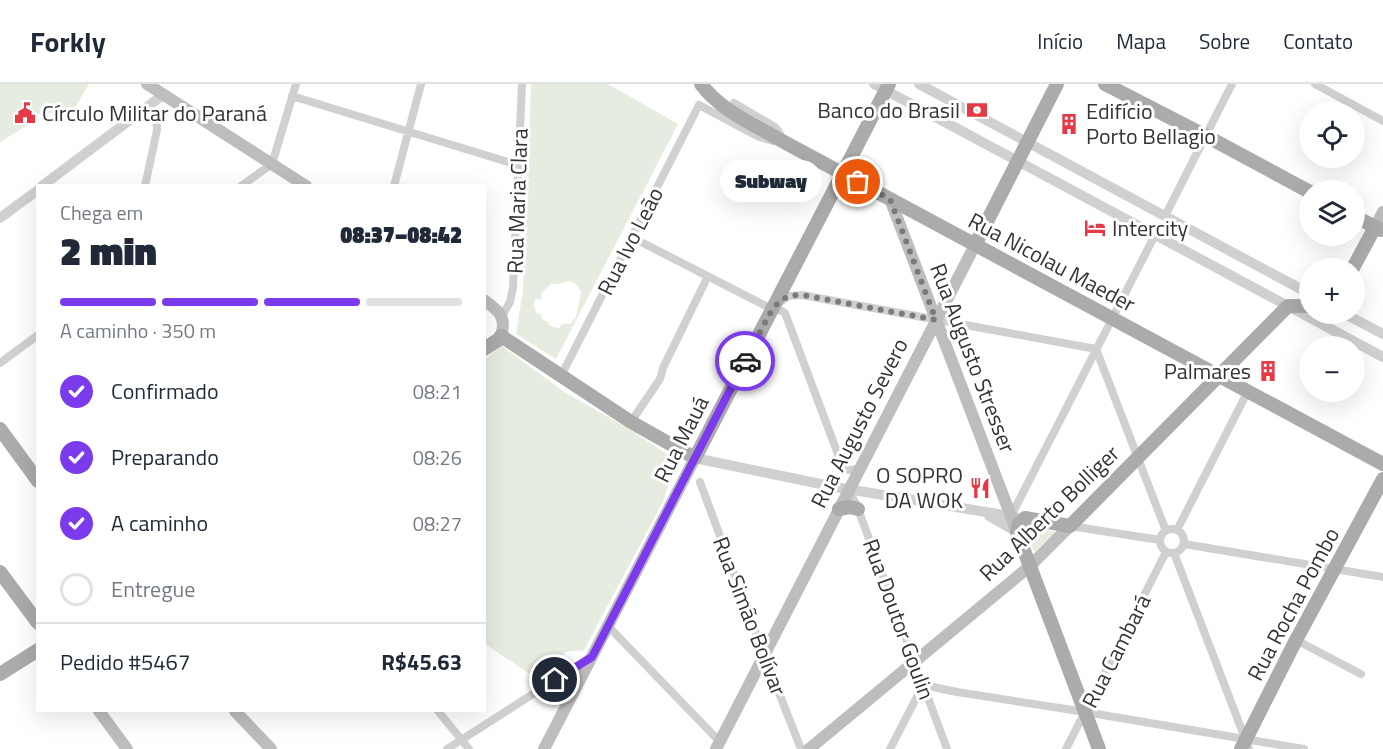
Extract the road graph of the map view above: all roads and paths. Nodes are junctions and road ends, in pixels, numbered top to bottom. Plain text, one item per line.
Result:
1 (147, 84) edge
2 (296, 84) edge
3 (421, 84) edge
4 (522, 84) edge
5 (919, 84) edge
6 (1057, 84) edge
7 (1105, 84) edge
8 (1232, 84) edge
9 (1314, 84) edge
10 (883, 86) edge
11 (703, 87) edge
12 (165, 89) edge
13 (292, 96) junction
14 (734, 103) dead end
15 (146, 108) junction
16 (1383, 121) edge
17 (409, 132) junction
18 (1206, 136) junction
19 (784, 142) junction
20 (1027, 142) junction
21 (1018, 161) junction
22 (272, 164) junction
23 (519, 165) junction
24 (843, 174) junction
25 (45, 184) edge
26 (145, 184) edge
27 (244, 184) edge
28 (303, 184) edge
29 (395, 184) edge
30 (1299, 186) edge
31 (36, 191) edge
32 (890, 199) junction
33 (1383, 212) edge
34 (1165, 216) junction
35 (0, 218) edge
36 (1365, 222) edge
37 (1379, 229) edge
38 (1155, 235) junction
39 (630, 239) junction
40 (975, 245) junction
41 (1360, 258) edge
42 (708, 276) junction
43 (1299, 288) edge
44 (486, 302) edge
45 (1288, 306) junction
46 (1299, 306) edge
47 (772, 309) junction
48 (502, 316) junction
49 (1112, 318) junction
50 (936, 320) junction
51 (1364, 324) edge
52 (1383, 334) edge
53 (36, 336) edge
54 (501, 336) junction
55 (486, 347) edge
56 (1096, 349) junction
57 (1383, 357) edge
58 (0, 363) edge
59 (561, 376) junction
60 (1219, 376) junction
61 (1248, 392) junction
62 (631, 422) junction
63 (0, 429) edge
64 (695, 458) junction
65 (1138, 458) junction
66 (1383, 464) edge
67 (859, 469) junction
68 (36, 478) edge
69 (1383, 479) edge
70 (700, 482) dead end
71 (849, 489) junction
72 (858, 508) junction
73 (966, 508) junction
74 (839, 509) junction
75 (1018, 517) junction
76 (1064, 525) junction
77 (1177, 530) junction
78 (1166, 531) junction
79 (1017, 532) junction
80 (1160, 540) junction
81 (1184, 544) junction
82 (1170, 553) junction
83 (1030, 566) junction
84 (1334, 569) junction
85 (0, 572) edge
86 (1383, 577) edge
87 (36, 621) edge
88 (608, 626) junction
89 (1296, 640) junction
90 (36, 651) edge
91 (764, 655) junction
92 (592, 657) junction
93 (915, 661) junction
94 (0, 674) edge
95 (1361, 674) dead end
96 (923, 685) junction
97 (100, 712) edge
98 (236, 712) edge
99 (439, 712) edge
100 (1085, 712) junction
101 (461, 740) junction
102 (718, 746) edge
103 (1245, 746) edge
104 (127, 749) edge
105 (271, 749) edge
106 (447, 749) edge
107 (469, 749) edge
108 (544, 749) edge
109 (801, 749) edge
110 (809, 749) edge
111 (890, 749) edge
112 (947, 749) edge
113 (1066, 749) edge
114 (1099, 749) edge
115 (1304, 749) edge

1 - 12 main road
2 - 13 street
3 - 17 street
4 - 23 street, Rua Maria Clara
5 - 20 street
6 - 20 main road, Rua Augusto Severo
7 - 18 main road
8 - 18 street
9 - 16 street
10 - 21 street
10 - 24 main road, Rua Mauá
11 - 19 main road, Rua Nicolau Maeder
12 - 15 street
12 - 22 main road
13 - 17 street
13 - 22 street
14 - 19 street
15 - 25 street
15 - 26 street
17 - 23 street
17 - 29 street
18 - 30 main road
18 - 34 street
19 - 24 main road, Rua Nicolau Maeder
19 - 39 street, Rua Ivo Leão
20 - 21 main road, Rua Augusto Severo
20 - 34 street
21 - 38 street
21 - 40 main road, Rua Augusto Severo
22 - 27 street
22 - 28 main road
23 - 48 street, Rua Maria Clara
24 - 32 main road, Rua Nicolau Maeder
24 - 47 main road, Rua Mauá
31 - 35 street
32 - 40 main road, Rua Nicolau Maeder
32 - 50 main road, Rua Augusto Stresser
33 - 37 main road
34 - 43 street
36 - 37 main road
37 - 41 main road
38 - 45 street
38 - 49 street
39 - 42 street
39 - 59 street, Rua Ivo Leão
40 - 49 main road, Rua Nicolau Maeder
40 - 50 main road, Rua Augusto Severo
42 - 47 street
42 - 62 street
44 - 48 main road
45 - 46 main road
45 - 57 street
45 - 60 main road, Rua Alberto Bolliger
47 - 50 street
47 - 64 main road, Rua Mauá
47 - 67 street
48 - 54 main road
49 - 56 street
49 - 60 main road, Rua Nicolau Maeder
50 - 56 street
50 - 67 main road, Rua Augusto Severo
50 - 75 main road, Rua Augusto Stresser
51 - 52 street
53 - 58 street
54 - 55 main road
54 - 59 main road
56 - 65 street
56 - 75 street
59 - 62 main road
60 - 61 main road, Rua Nicolau Maeder
60 - 65 main road, Rua Alberto Bolliger
61 - 66 main road, Rua Nicolau Maeder
61 - 77 street
62 - 64 main road
63 - 68 main road
64 - 71 street
64 - 88 main road, Rua Mauá
65 - 76 main road, Rua Alberto Bolliger
65 - 78 street
67 - 71 main road, Rua Augusto Severo
69 - 84 main road, Rua Rocha Pombo
70 - 91 street, Rua Simão Bolívar
71 - 72 street, Rua Doutor Goulin
71 - 73 street
71 - 74 main road, Rua Augusto Severo
72 - 74 main road
72 - 93 street, Rua Doutor Goulin
73 - 75 street
73 - 79 street
74 - 91 main road, Rua Augusto Severo
75 - 76 main road
75 - 79 main road
76 - 80 street
76 - 83 main road, Rua Alberto Bolliger
77 - 78 street
77 - 81 street
78 - 80 street
79 - 83 main road
80 - 82 street
81 - 82 street
81 - 84 street
82 - 100 street, Rua Cambará
82 - 103 street
83 - 93 main road, Rua Alberto Bolliger
83 - 100 main road
84 - 86 street
84 - 89 main road, Rua Rocha Pombo
85 - 87 main road
88 - 92 main road, Rua Mauá
88 - 102 street
89 - 95 street
89 - 103 main road, Rua Rocha Pombo
90 - 94 main road
91 - 102 main road, Rua Augusto Severo
91 - 109 street, Rua Simão Bolívar
92 - 101 street
92 - 108 main road, Rua Mauá
93 - 96 street, Rua Doutor Goulin
93 - 110 main road, Rua Alberto Bolliger
96 - 100 street
96 - 111 street
96 - 112 street, Rua Doutor Goulin
97 - 104 main road
98 - 105 main road
99 - 101 street
100 - 103 street
100 - 113 street, Rua Cambará
100 - 114 main road
101 - 106 street
101 - 107 street
103 - 115 street

